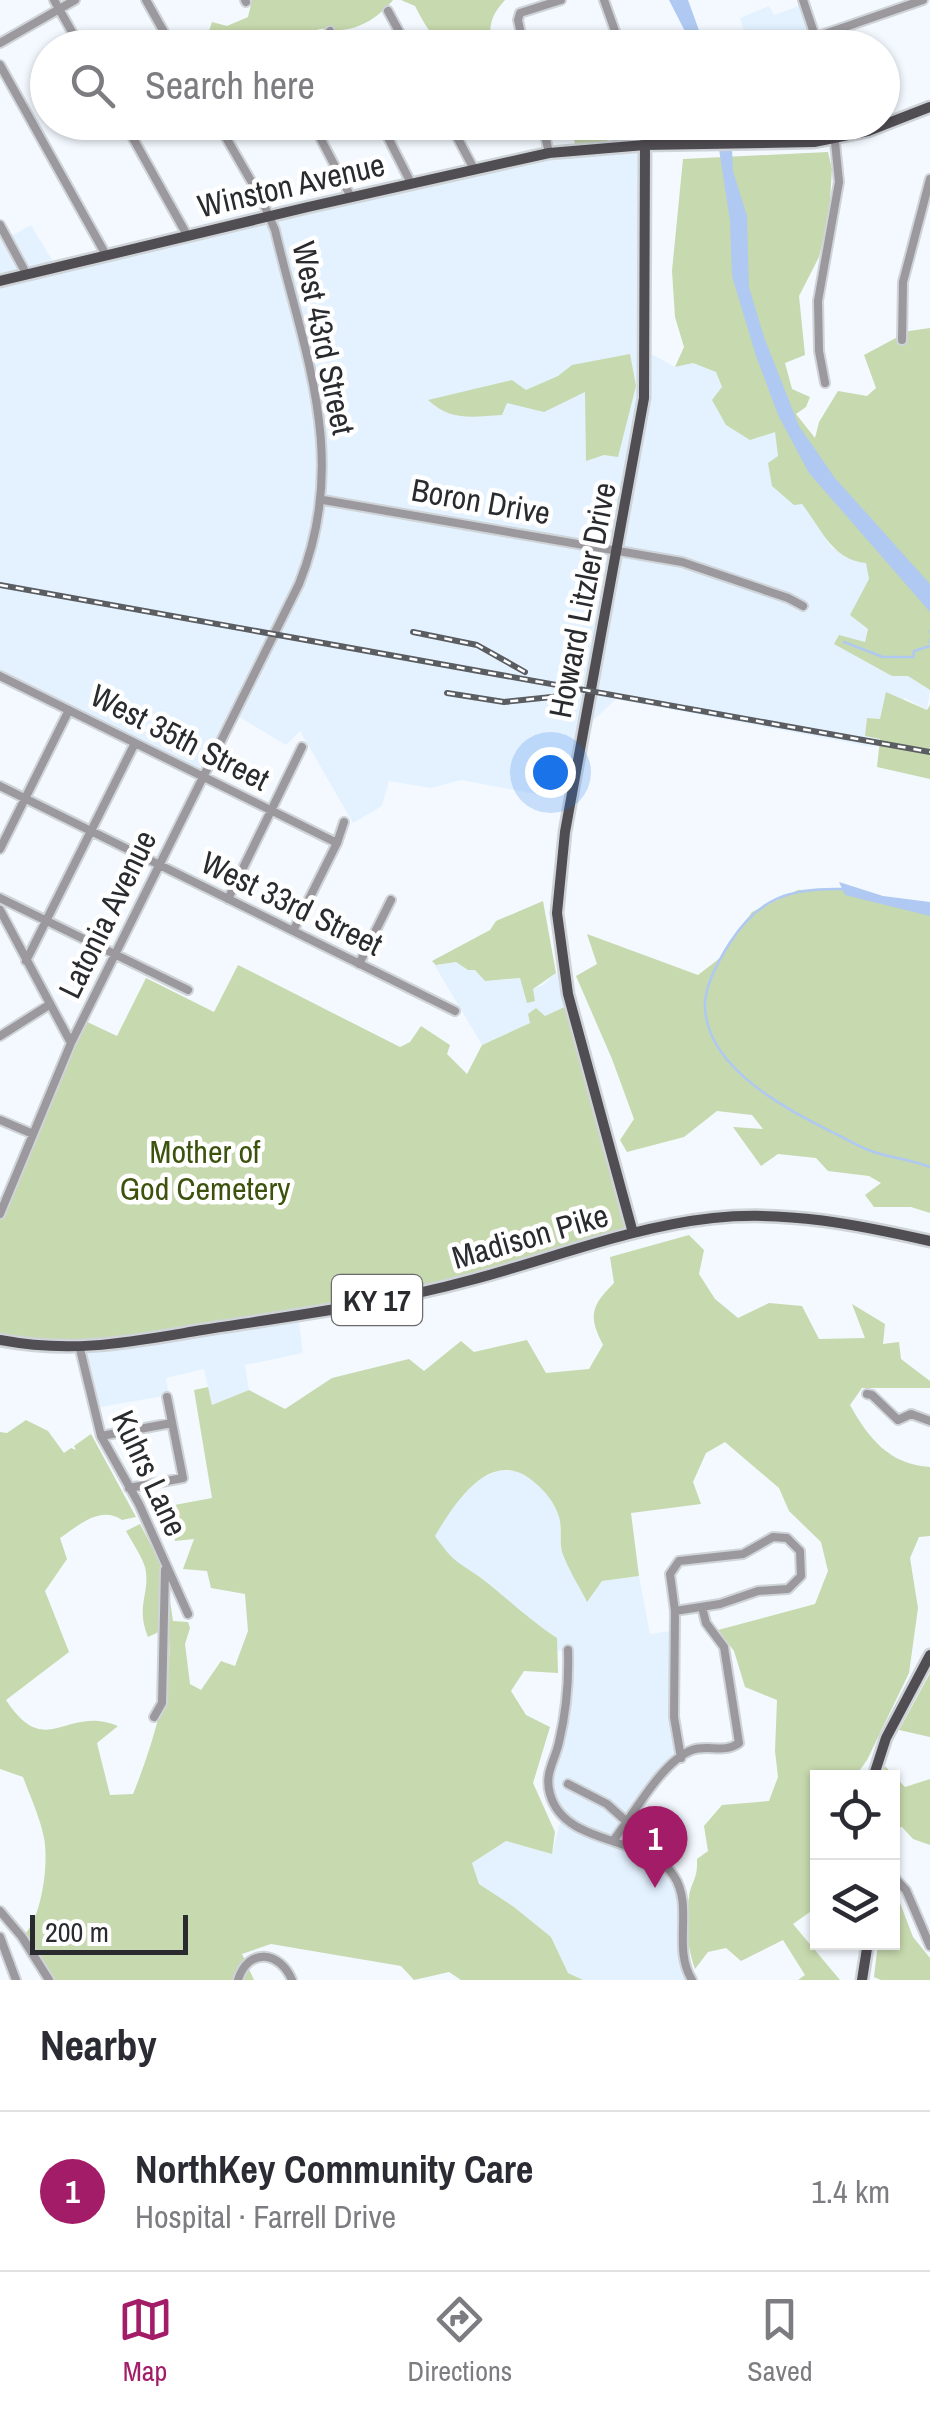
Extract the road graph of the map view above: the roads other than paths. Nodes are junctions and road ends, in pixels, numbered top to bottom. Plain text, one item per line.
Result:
1 (54, 0) edge
2 (75, 0) edge
3 (146, 0) edge
4 (561, 0) edge
5 (604, 0) edge
6 (803, 0) edge
7 (891, 0) edge
8 (923, 0) edge
9 (59, 9) junction
10 (894, 10) junction
11 (388, 11) dead end
12 (71, 30) edge
13 (164, 30) edge
14 (398, 30) edge
15 (520, 30) edge
16 (615, 30) edge
17 (814, 30) edge
18 (836, 30) edge
19 (0, 44) edge
20 (0, 65) edge
21 (930, 107) edge
22 (30, 119) edge
23 (900, 119) edge
24 (42, 140) edge
25 (134, 140) edge
26 (227, 140) edge
27 (321, 140) edge
28 (389, 140) edge
29 (459, 140) edge
30 (546, 140) edge
31 (645, 140) edge
32 (819, 140) edge
33 (835, 140) edge
34 (645, 145) junction
35 (549, 153) junction
36 (474, 169) junction
37 (930, 180) edge
38 (411, 183) junction
39 (351, 197) junction
40 (270, 216) junction
41 (0, 225) edge
42 (187, 236) junction
43 (106, 255) junction
44 (27, 275) junction
45 (0, 282) edge
46 (902, 340) dead end
47 (825, 383) dead end
48 (322, 500) junction
49 (617, 550) junction
50 (802, 606) dead end
51 (270, 642) joint
52 (1, 680) edge
53 (69, 710) junction
54 (135, 742) junction
55 (302, 747) dead end
56 (203, 776) junction
57 (0, 786) edge
58 (25, 800) junction
59 (271, 811) junction
60 (344, 822) dead end
61 (91, 832) junction
62 (337, 843) junction
63 (0, 849) edge
64 (159, 865) junction
65 (0, 898) edge
66 (228, 899) junction
67 (391, 900) dead end
68 (1, 914) edge
69 (47, 920) junction
70 (293, 931) junction
71 (115, 954) junction
72 (26, 961) junction
73 (359, 964) junction
74 (188, 990) dead end
75 (49, 1005) junction
76 (455, 1011) dead end
77 (0, 1036) edge
78 (72, 1043) junction
79 (0, 1120) edge
80 (34, 1134) junction
81 (0, 1214) edge
82 (633, 1233) junction
83 (930, 1241) edge
84 (0, 1340) edge
85 (80, 1349) junction
86 (866, 1394) dead end
87 (167, 1397) dead end
88 (930, 1420) edge
89 (172, 1423) junction
90 (101, 1436) junction
91 (129, 1488) junction
92 (165, 1565) junction
93 (702, 1606) junction
94 (674, 1611) junction
95 (188, 1614) dead end
96 (568, 1650) dead end
97 (930, 1655) edge
98 (154, 1718) dead end
99 (681, 1758) junction
100 (876, 1770) edge
101 (568, 1784) dead end
102 (628, 1822) junction
103 (613, 1842) junction
104 (900, 1884) edge
105 (0, 1912) edge
106 (0, 1937) edge
107 (930, 1946) edge
108 (867, 1950) edge
109 (16, 1980) edge
110 (49, 1980) edge
111 (238, 1980) edge
112 (292, 1980) edge
113 (692, 1980) edge
114 (862, 1980) edge

1 - 9 street
2 - 9 street
3 - 13 street
4 - 15 street
5 - 16 street
6 - 17 street
7 - 10 street
8 - 10 street
9 - 12 street
9 - 19 street
10 - 18 street
11 - 14 street
20 - 22 street
21 - 23 main road, Winston Avenue
24 - 43 street
25 - 42 street
26 - 40 street, West 43rd Street
27 - 39 street
28 - 38 street
29 - 36 street
30 - 35 street
31 - 34 street
32 - 34 main road, Winston Avenue
33 - 47 street
34 - 35 main road, Winston Avenue
34 - 49 main road, Howard Litzler Drive
35 - 36 main road, Winston Avenue
36 - 38 main road, Winston Avenue
37 - 46 street
38 - 39 main road, Winston Avenue
39 - 40 main road, Winston Avenue
40 - 42 main road, Winston Avenue
40 - 48 street, West 43rd Street
41 - 44 street
42 - 43 main road, Winston Avenue
43 - 44 main road, Winston Avenue
44 - 45 main road, Winston Avenue
48 - 49 street, Boron Drive
48 - 51 street, West 43rd Street
49 - 50 street, Boron Drive
49 - 82 main road, Howard Litzler Drive
51 - 56 street, Latonia Avenue
52 - 53 street, West 35th Street
53 - 54 street, West 35th Street
53 - 58 street
54 - 56 street, West 35th Street
54 - 61 street
55 - 59 street
56 - 59 street, West 35th Street
56 - 64 street, Latonia Avenue
57 - 58 street, West 33rd Street
58 - 61 street, West 33rd Street
58 - 63 street
59 - 62 street, West 35th Street
59 - 66 street
60 - 62 street
61 - 64 street, West 33rd Street
61 - 69 street
62 - 70 street
64 - 66 street, West 33rd Street
64 - 71 street, Latonia Avenue
65 - 69 street
66 - 70 street, West 33rd Street
67 - 73 street
68 - 72 street
69 - 71 street
69 - 72 street
70 - 73 street, West 33rd Street
71 - 74 street
71 - 78 street, Latonia Avenue
72 - 75 street
73 - 76 street, West 33rd Street
75 - 77 street
75 - 78 street
78 - 80 street, Latonia Avenue
79 - 80 street
80 - 81 street, Latonia Avenue
82 - 83 main road, Madison Pike / KY 17
82 - 85 main road, Madison Pike / KY 17
84 - 85 main road, KY 17
85 - 90 street, Kuhrs Lane
86 - 88 street
87 - 89 street
89 - 90 street
89 - 91 street
90 - 91 street, Kuhrs Lane
91 - 92 street, Kuhrs Lane
92 - 95 street, Kuhrs Lane
92 - 98 street
93 - 94 street
93 - 94 street
93 - 99 street
94 - 99 street
96 - 103 street
97 - 100 main road
99 - 102 street
101 - 102 street
102 - 103 street
103 - 113 street
104 - 107 street
105 - 110 street
106 - 109 street
108 - 114 main road
111 - 112 street

